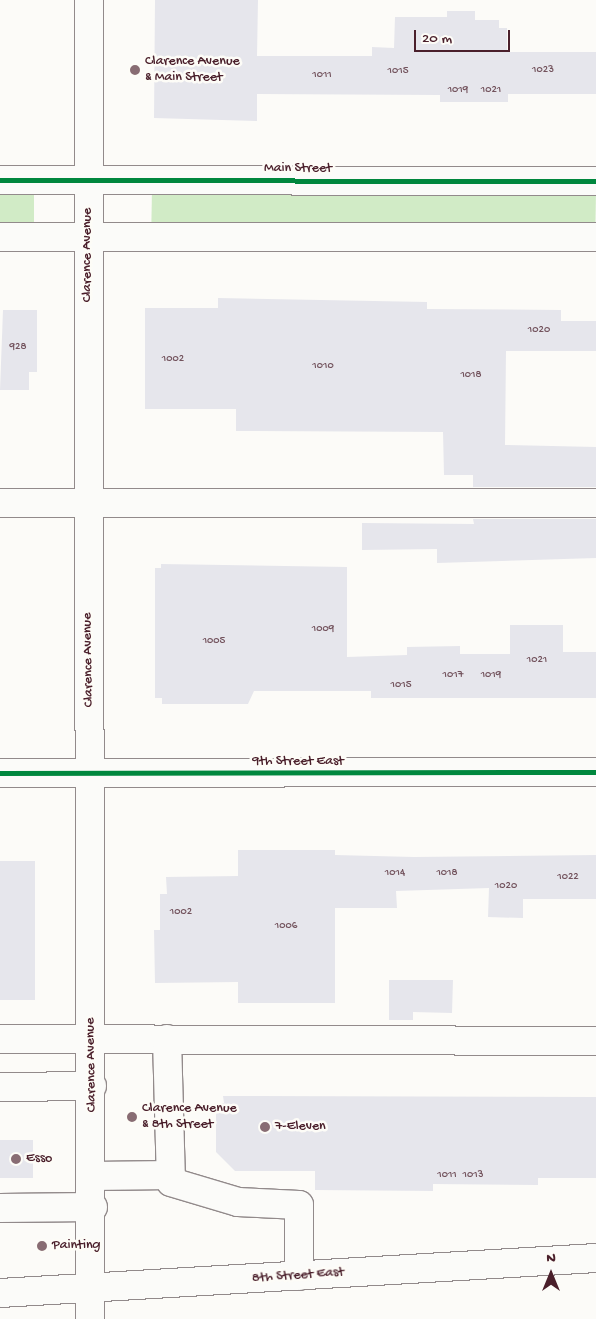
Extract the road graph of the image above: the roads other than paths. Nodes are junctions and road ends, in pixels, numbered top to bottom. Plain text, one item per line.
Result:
1 (89, 0) edge
2 (0, 180) edge
3 (88, 180) junction
4 (596, 181) edge
5 (89, 236) junction
6 (0, 237) edge
7 (596, 237) edge
8 (0, 503) edge
9 (87, 503) junction
10 (596, 503) edge
11 (596, 772) edge
12 (0, 773) edge
13 (91, 773) junction
14 (91, 1038) junction
15 (0, 1039) edge
16 (167, 1039) junction
17 (596, 1041) edge
18 (92, 1086) junction
19 (0, 1087) edge
20 (92, 1176) junction
21 (170, 1176) junction
22 (93, 1207) junction
23 (0, 1208) edge
24 (596, 1258) edge
25 (299, 1276) junction
26 (91, 1290) junction
27 (0, 1293) edge
28 (90, 1319) edge

1 - 3 main road, Clarence Avenue
2 - 3 main road, Main Street
3 - 4 main road, Main Street
3 - 5 main road, Clarence Avenue
5 - 6 main road
5 - 7 main road
5 - 9 main road, Clarence Avenue
8 - 9 main road
9 - 10 main road
9 - 13 main road, Clarence Avenue
11 - 13 main road, 9th Street East
12 - 13 main road, 9th Street East
13 - 14 main road, Clarence Avenue
14 - 15 main road
14 - 16 main road
14 - 18 main road, Clarence Avenue
16 - 17 main road
16 - 21 main road
18 - 19 main road
18 - 20 main road, Clarence Avenue
20 - 21 main road
20 - 22 main road, Clarence Avenue
21 - 25 main road
22 - 23 main road
22 - 26 main road, Clarence Avenue
24 - 25 main road, 8th Street East
25 - 26 main road, 8th Street East
26 - 27 main road, 8th Street East
26 - 28 main road, Clarence Avenue

